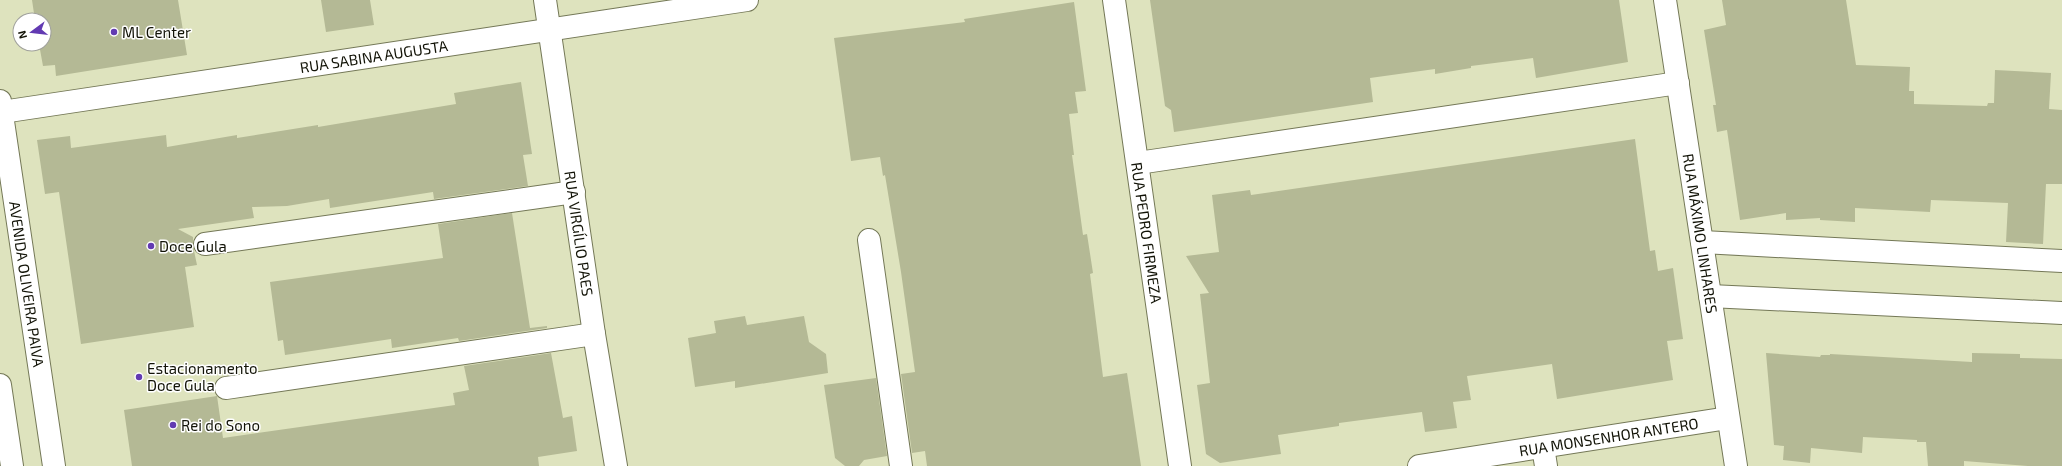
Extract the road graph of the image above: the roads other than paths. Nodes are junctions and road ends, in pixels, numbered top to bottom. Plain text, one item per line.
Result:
1 (545, 0) edge
2 (747, 0) edge
3 (1114, 0) edge
4 (1665, 0) edge
5 (549, 29) junction
6 (1678, 83) junction
7 (1, 107) edge
8 (1138, 163) junction
9 (574, 192) junction
10 (869, 240) dead end
11 (1702, 242) junction
12 (205, 244) dead end
13 (2062, 261) edge
14 (1710, 296) junction
15 (2062, 313) edge
16 (594, 334) junction
17 (0, 385) edge
18 (226, 388) dead end
19 (1728, 418) junction
20 (3, 427) edge
21 (1545, 457) edge
22 (12, 466) edge
23 (54, 466) edge
24 (616, 466) edge
25 (901, 466) edge
26 (1180, 466) edge
27 (1419, 466) edge
28 (1736, 466) edge

1 - 5 street, RUA VIRGÍLIO PAES
2 - 5 street, RUA SABINA AUGUSTA
3 - 8 street, RUA PEDRO FIRMEZA
4 - 6 street, RUA MÁXIMO LINHARES
5 - 7 street, RUA SABINA AUGUSTA
5 - 9 street, RUA VIRGÍLIO PAES
6 - 8 street
6 - 11 street, RUA MÁXIMO LINHARES
7 - 23 street, AVENIDA OLIVEIRA PAIVA
8 - 26 street, RUA PEDRO FIRMEZA
9 - 12 street
9 - 16 street, RUA VIRGÍLIO PAES
10 - 25 street
11 - 13 street
11 - 14 street, RUA MÁXIMO LINHARES
14 - 15 street
14 - 19 street, RUA MÁXIMO LINHARES
16 - 18 street
16 - 24 street, RUA VIRGÍLIO PAES
17 - 20 street
19 - 21 street, RUA MONSENHOR ANTERO
19 - 28 street, RUA MÁXIMO LINHARES
20 - 22 street
21 - 27 street, RUA MONSENHOR ANTERO

